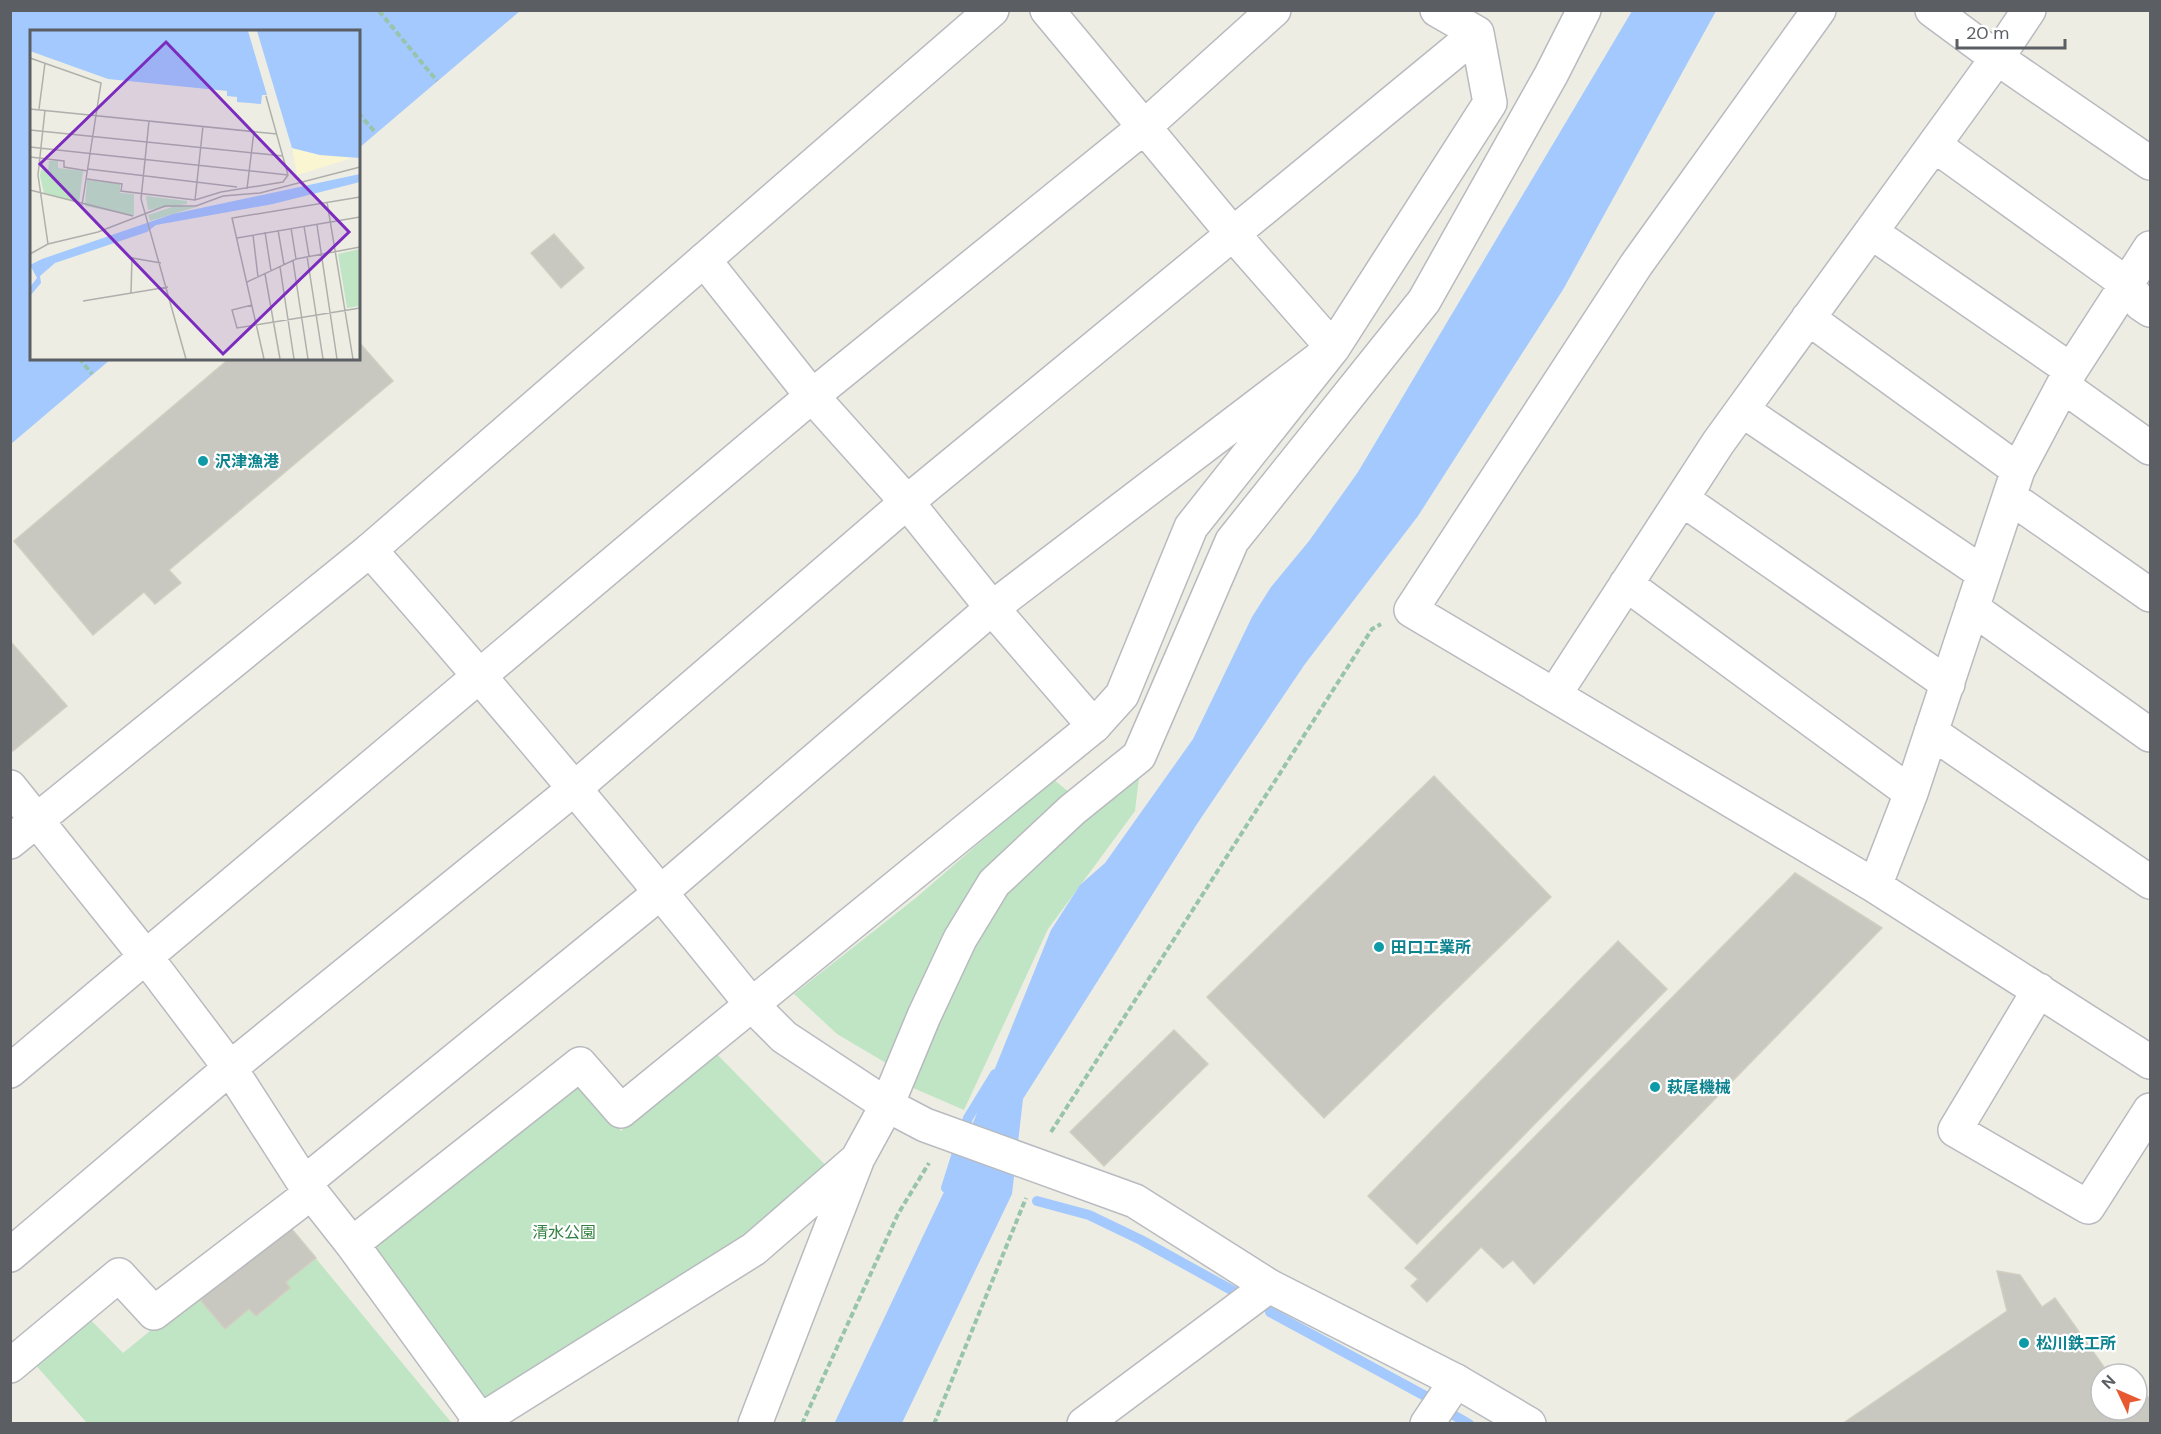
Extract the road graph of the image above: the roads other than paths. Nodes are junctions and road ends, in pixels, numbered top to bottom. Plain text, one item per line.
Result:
1 (992, 10) edge
2 (1047, 10) edge
3 (1274, 10) edge
4 (1437, 10) edge
5 (1584, 10) edge
6 (1819, 10) edge
7 (1932, 10) edge
8 (2029, 10) edge
9 (1477, 33) junction
10 (1997, 58) junction
11 (1143, 128) junction
12 (1934, 145) junction
13 (2151, 163) edge
14 (1871, 232) junction
15 (1233, 234) junction
16 (2151, 248) edge
17 (704, 260) junction
18 (2127, 284) junction
19 (2151, 310) edge
20 (1808, 318) junction
21 (1333, 348) junction
22 (2067, 378) junction
23 (812, 396) junction
24 (1742, 410) junction
25 (2151, 448) edge
26 (2014, 484) junction
27 (1682, 499) junction
28 (907, 502) junction
29 (370, 550) junction
30 (1983, 573) junction
31 (1626, 584) junction
32 (2151, 595) edge
33 (992, 608) junction
34 (1972, 608) junction
35 (480, 675) junction
36 (1948, 684) junction
37 (1554, 694) junction
38 (1094, 726) junction
39 (1931, 732) junction
40 (2151, 735) edge
41 (10, 787) edge
42 (575, 788) junction
43 (1911, 793) junction
44 (38, 819) junction
45 (10, 842) edge
46 (2151, 882) edge
47 (1875, 886) junction
48 (661, 892) junction
49 (146, 957) junction
50 (2039, 990) junction
51 (752, 1005) junction
52 (2151, 1062) edge
53 (230, 1068) junction
54 (10, 1071) edge
55 (887, 1105) junction
56 (2151, 1110) edge
57 (858, 1158) junction
58 (307, 1188) junction
59 (352, 1244) junction
60 (10, 1255) edge
61 (1269, 1286) junction
62 (10, 1366) edge
63 (1456, 1381) junction
64 (477, 1422) edge
65 (755, 1424) edge
66 (1084, 1424) edge
67 (1427, 1424) edge
68 (1528, 1424) edge

1 - 17 street
2 - 11 street
3 - 11 street
4 - 9 street
5 - 55 street
6 - 37 street
7 - 10 street
8 - 10 street
9 - 15 street
9 - 21 street
10 - 12 street
10 - 13 street
11 - 15 street
11 - 23 street
12 - 14 street
12 - 18 street
14 - 20 street
14 - 22 street
15 - 21 street
15 - 28 street
16 - 18 street
17 - 23 street
17 - 29 street
18 - 19 street
18 - 22 street
20 - 24 street
20 - 26 street
21 - 33 street
21 - 38 street
22 - 25 street
22 - 26 street
23 - 28 street
23 - 35 street
24 - 27 street
24 - 30 street
26 - 30 street
26 - 32 street
27 - 31 street
27 - 36 street
28 - 33 street
28 - 42 street
29 - 35 street
29 - 44 street
30 - 34 street
31 - 37 street
31 - 43 street
33 - 38 street
33 - 48 street
34 - 36 street
34 - 40 street
35 - 42 street
35 - 49 street
36 - 39 street
37 - 47 street
38 - 51 street
39 - 43 street
39 - 46 street
41 - 44 street
42 - 48 street
42 - 53 street
43 - 47 street
44 - 45 street
44 - 49 street
47 - 50 street
48 - 51 street
48 - 58 street
49 - 53 street
49 - 54 street
50 - 52 street
50 - 56 street
51 - 55 street
51 - 59 street
53 - 58 street
53 - 60 street
55 - 57 street
55 - 61 street
57 - 64 street
57 - 65 street
58 - 59 street
58 - 62 street
59 - 64 street
61 - 63 street
61 - 66 street
63 - 67 street
63 - 68 street

